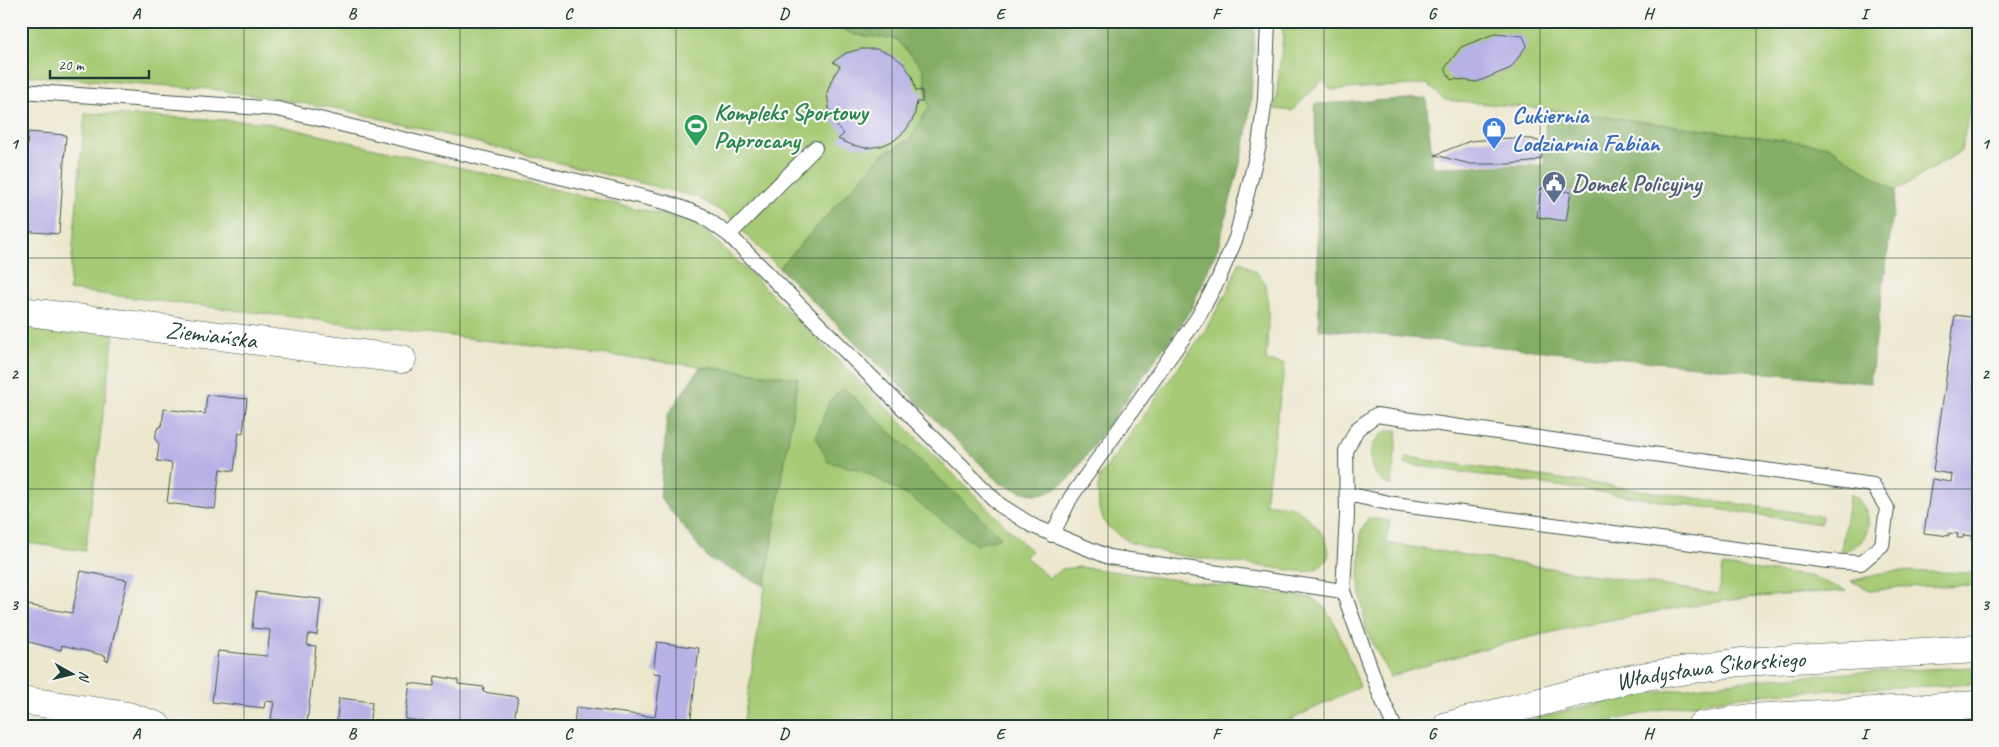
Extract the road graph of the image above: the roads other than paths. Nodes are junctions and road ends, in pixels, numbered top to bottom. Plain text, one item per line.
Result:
1 (1268, 21) edge
2 (21, 91) edge
3 (815, 148) dead end
4 (729, 235) junction
5 (21, 312) edge
6 (402, 359) dead end
7 (1346, 494) junction
8 (1052, 535) junction
9 (1343, 591) junction
10 (1978, 649) edge
11 (21, 700) edge
12 (1978, 705) edge
13 (157, 726) edge
14 (1394, 726) edge
15 (1448, 726) edge
16 (1701, 726) edge

1 - 8 lane
2 - 4 lane
3 - 4 lane
4 - 8 lane
5 - 6 street, Ziemiańska
7 - 7 lane
7 - 9 lane
8 - 9 lane
9 - 14 lane
10 - 15 street, Władysława Sikorskiego
11 - 13 street
12 - 16 street

